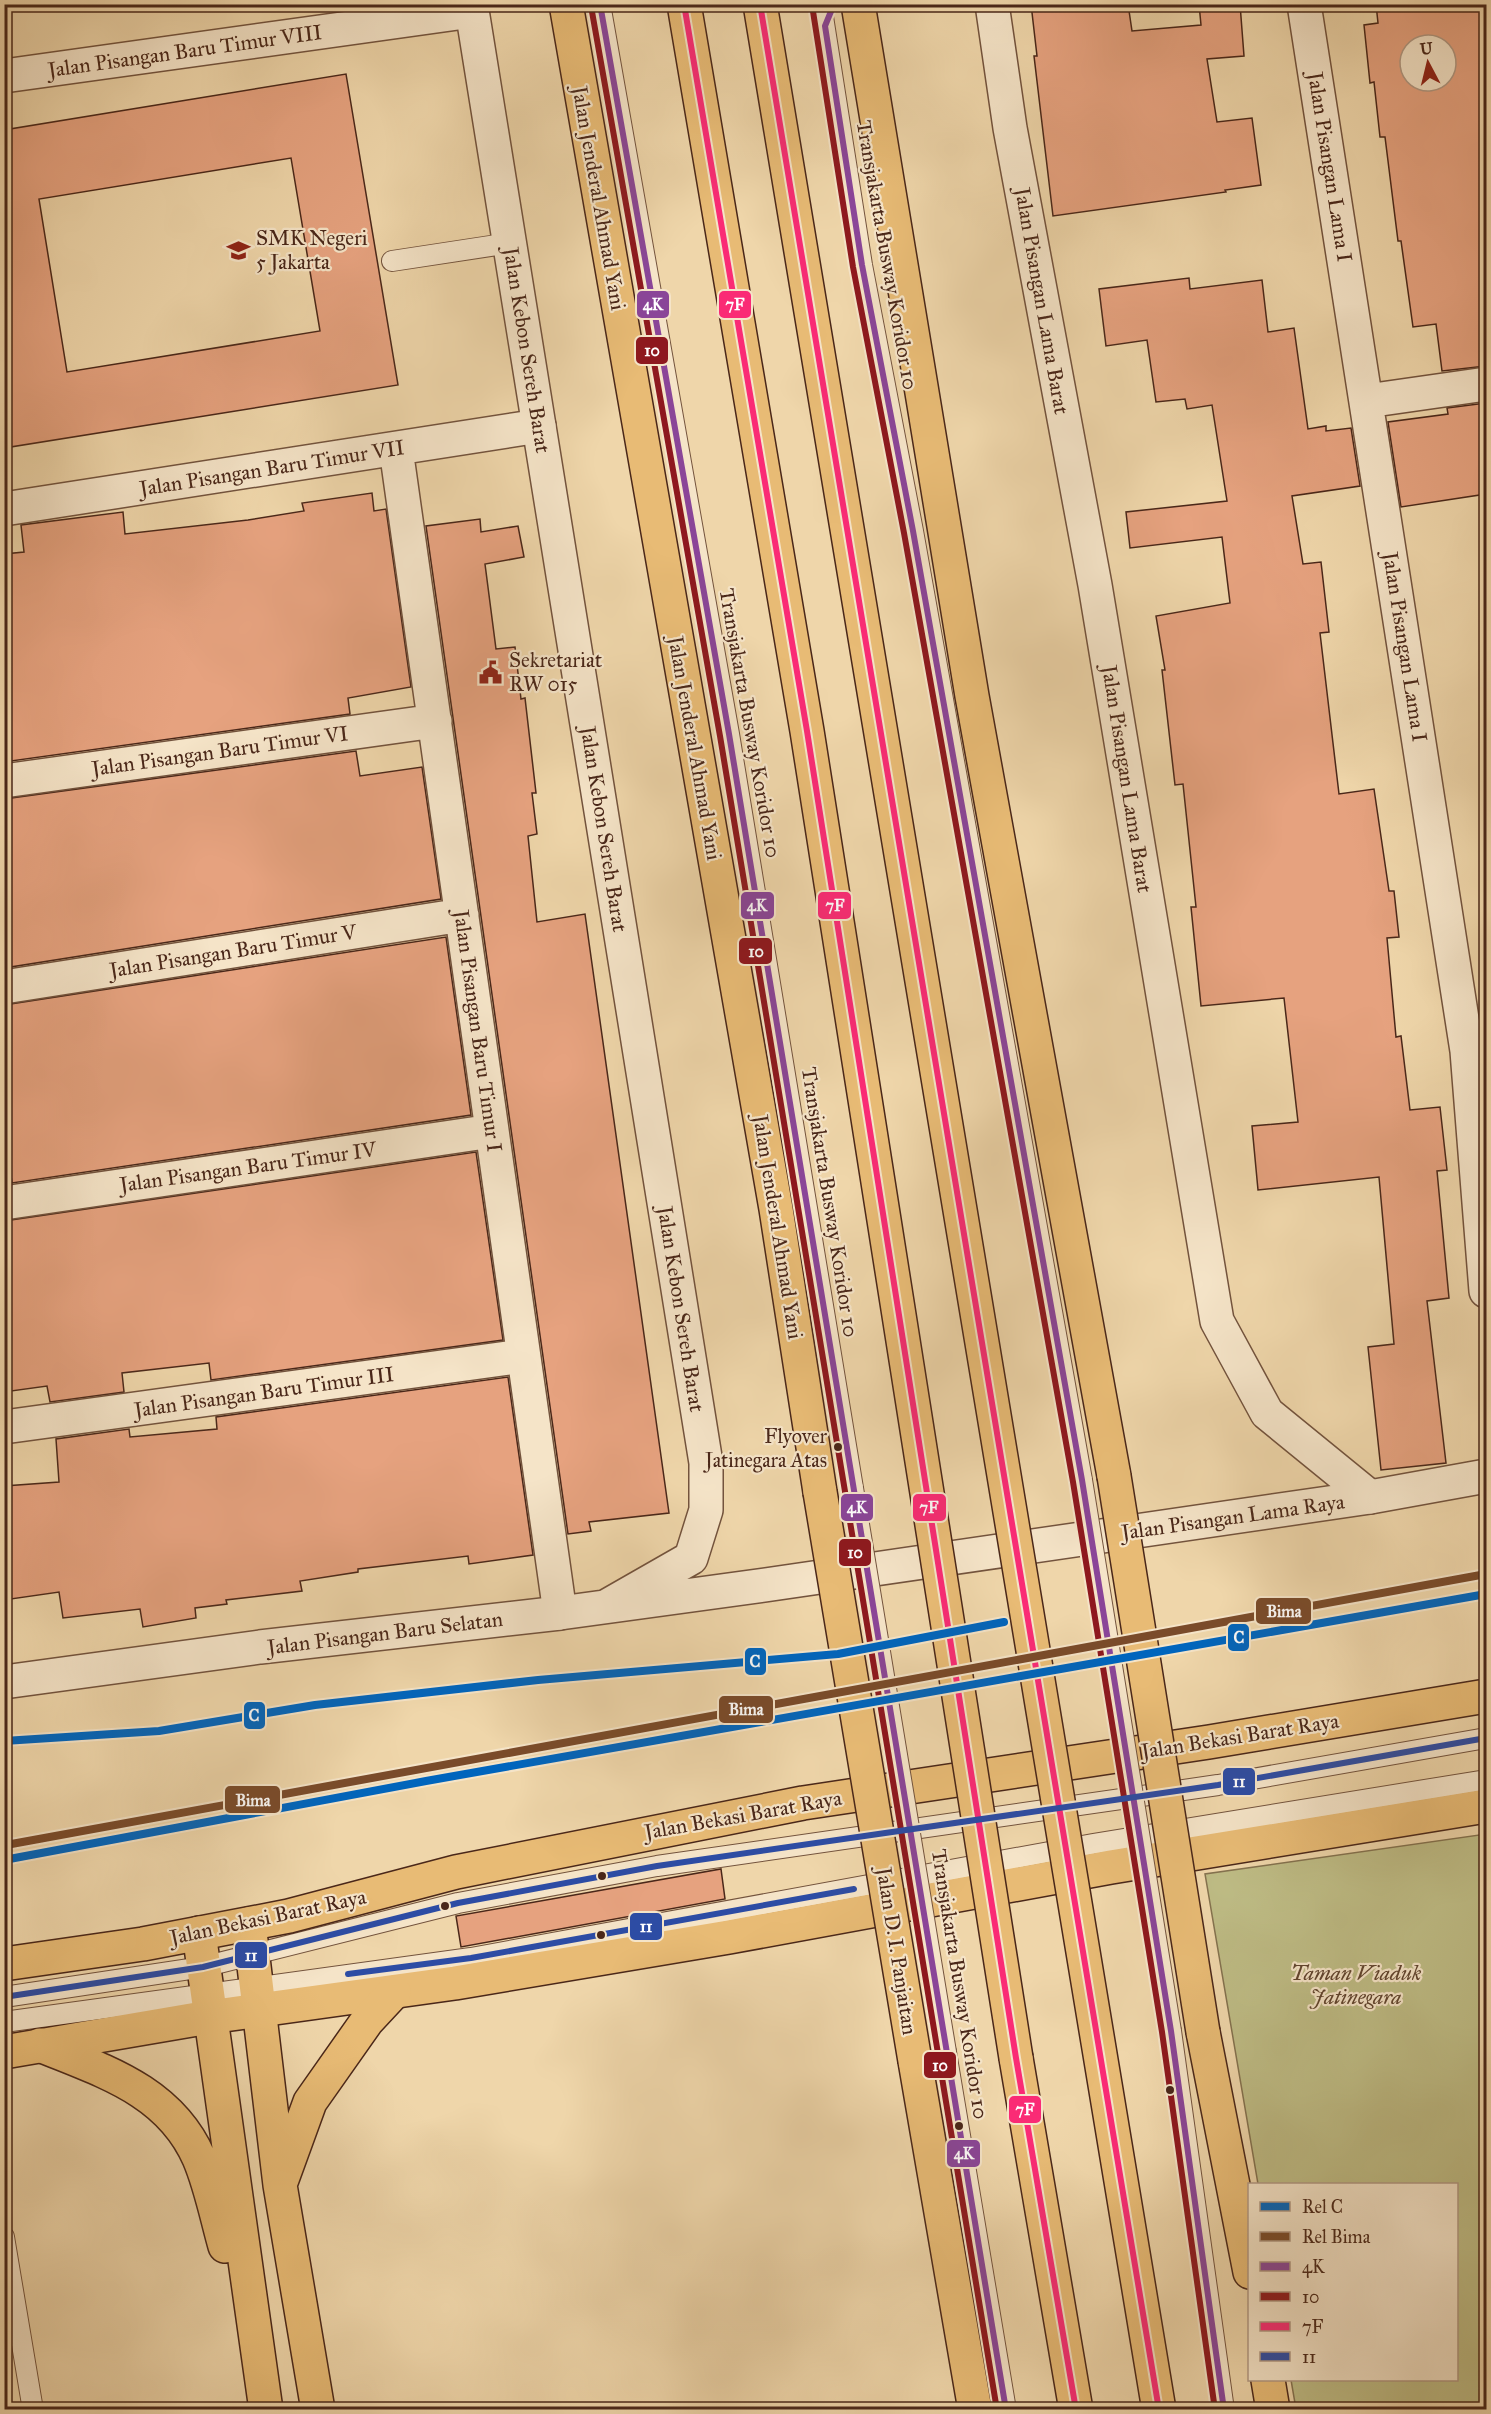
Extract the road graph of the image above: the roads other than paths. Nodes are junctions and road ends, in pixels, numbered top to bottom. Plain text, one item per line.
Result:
1 (566, 4) edge
2 (600, 4) edge
3 (684, 4) edge
4 (760, 4) edge
5 (821, 4) edge
6 (834, 4) edge
7 (858, 4) edge
8 (992, 4) edge
9 (1304, 4) edge
10 (471, 8) edge
11 (314, 18) edge
12 (825, 26) junction
13 (4, 76) edge
14 (510, 243) junction
15 (392, 261) dead end
16 (1486, 384) edge
17 (1367, 401) junction
18 (539, 426) junction
19 (396, 449) junction
20 (4, 509) edge
21 (435, 721) junction
22 (4, 781) edge
23 (462, 915) junction
24 (4, 987) edge
25 (492, 1131) junction
26 (4, 1203) edge
27 (1486, 1291) edge
28 (524, 1356) junction
29 (4, 1427) edge
30 (1486, 1476) edge
31 (820, 1492) joint
32 (1370, 1497) junction
33 (765, 1585) joint
34 (607, 1606) junction
35 (560, 1613) junction
36 (4, 1682) edge
37 (1486, 1696) edge
38 (1486, 1738) edge
39 (1486, 1780) edge
40 (1486, 1806) edge
41 (249, 1924) junction
42 (199, 1933) junction
43 (4, 1964) edge
44 (257, 1984) junction
45 (206, 1992) junction
46 (394, 1992) junction
47 (4, 1997) edge
48 (4, 2022) edge
49 (40, 2045) junction
50 (4, 2052) edge
51 (280, 2185) junction
52 (4, 2237) edge
53 (1248, 2262) edge
54 (256, 2348) junction
55 (1268, 2381) edge
56 (33, 2409) edge
57 (266, 2409) edge
58 (318, 2409) edge
59 (975, 2409) edge
60 (1006, 2409) edge
61 (1076, 2409) edge
62 (1159, 2409) edge
63 (1224, 2409) edge
64 (1273, 2409) edge

1 - 31 main road, Jalan Jenderal Ahmad Yani
2 - 60 lane, Transjakarta Busway Koridor 10, bridge
3 - 61 main road, bridge
4 - 62 main road, bridge
5 - 12 lane, Transjakarta Busway Koridor 10
6 - 12 lane
7 - 53 main road, bridge
8 - 32 street, Jalan Pisangan Lama Barat
9 - 17 street, Jalan Pisangan Lama I
10 - 11 street, Jalan Pisangan Baru Timur VIII
10 - 14 street, Jalan Kebon Sereh Barat
11 - 13 street, Jalan Pisangan Baru Timur VIII
12 - 63 lane, Transjakarta Busway Koridor 10, bridge
14 - 15 lane
14 - 18 street, Jalan Kebon Sereh Barat
16 - 17 street
17 - 27 street, Jalan Pisangan Lama I
18 - 19 street, Jalan Pisangan Baru Timur VII
18 - 34 street, Jalan Kebon Sereh Barat
19 - 20 street, Jalan Pisangan Baru Timur VII
19 - 21 street, Jalan Pisangan Baru Timur I
21 - 22 street, Jalan Pisangan Baru Timur VI
21 - 23 street, Jalan Pisangan Baru Timur I
23 - 24 street, Jalan Pisangan Baru Timur V
23 - 25 street, Jalan Pisangan Baru Timur I
25 - 26 street, Jalan Pisangan Baru Timur IV
25 - 28 street, Jalan Pisangan Baru Timur I
28 - 29 street, Jalan Pisangan Baru Timur III
28 - 35 street, Jalan Pisangan Baru Timur I
30 - 32 street, Jalan Pisangan Lama Raya
31 - 59 main road, Jalan D. I. Panjaitan, bridge
32 - 33 street, Jalan Pisangan Lama Raya
33 - 34 street, Jalan Pisangan Baru Selatan
34 - 35 street, Jalan Pisangan Baru Selatan
35 - 36 street, Jalan Pisangan Baru Selatan
37 - 41 main road, Jalan Bekasi Barat Raya
38 - 44 lane
39 - 44 lane
40 - 46 main road
41 - 42 main road, Jalan Bekasi Barat Raya
41 - 44 main road
42 - 43 main road, Jalan Bekasi Barat Raya
42 - 45 main road
44 - 45 main road
44 - 45 lane
44 - 46 main road
44 - 51 main road
45 - 47 lane
45 - 48 lane
45 - 49 main road
45 - 54 main road
46 - 51 main road
49 - 50 main road
49 - 54 main road
51 - 58 main road
52 - 56 lane
54 - 57 main road
55 - 64 main road

